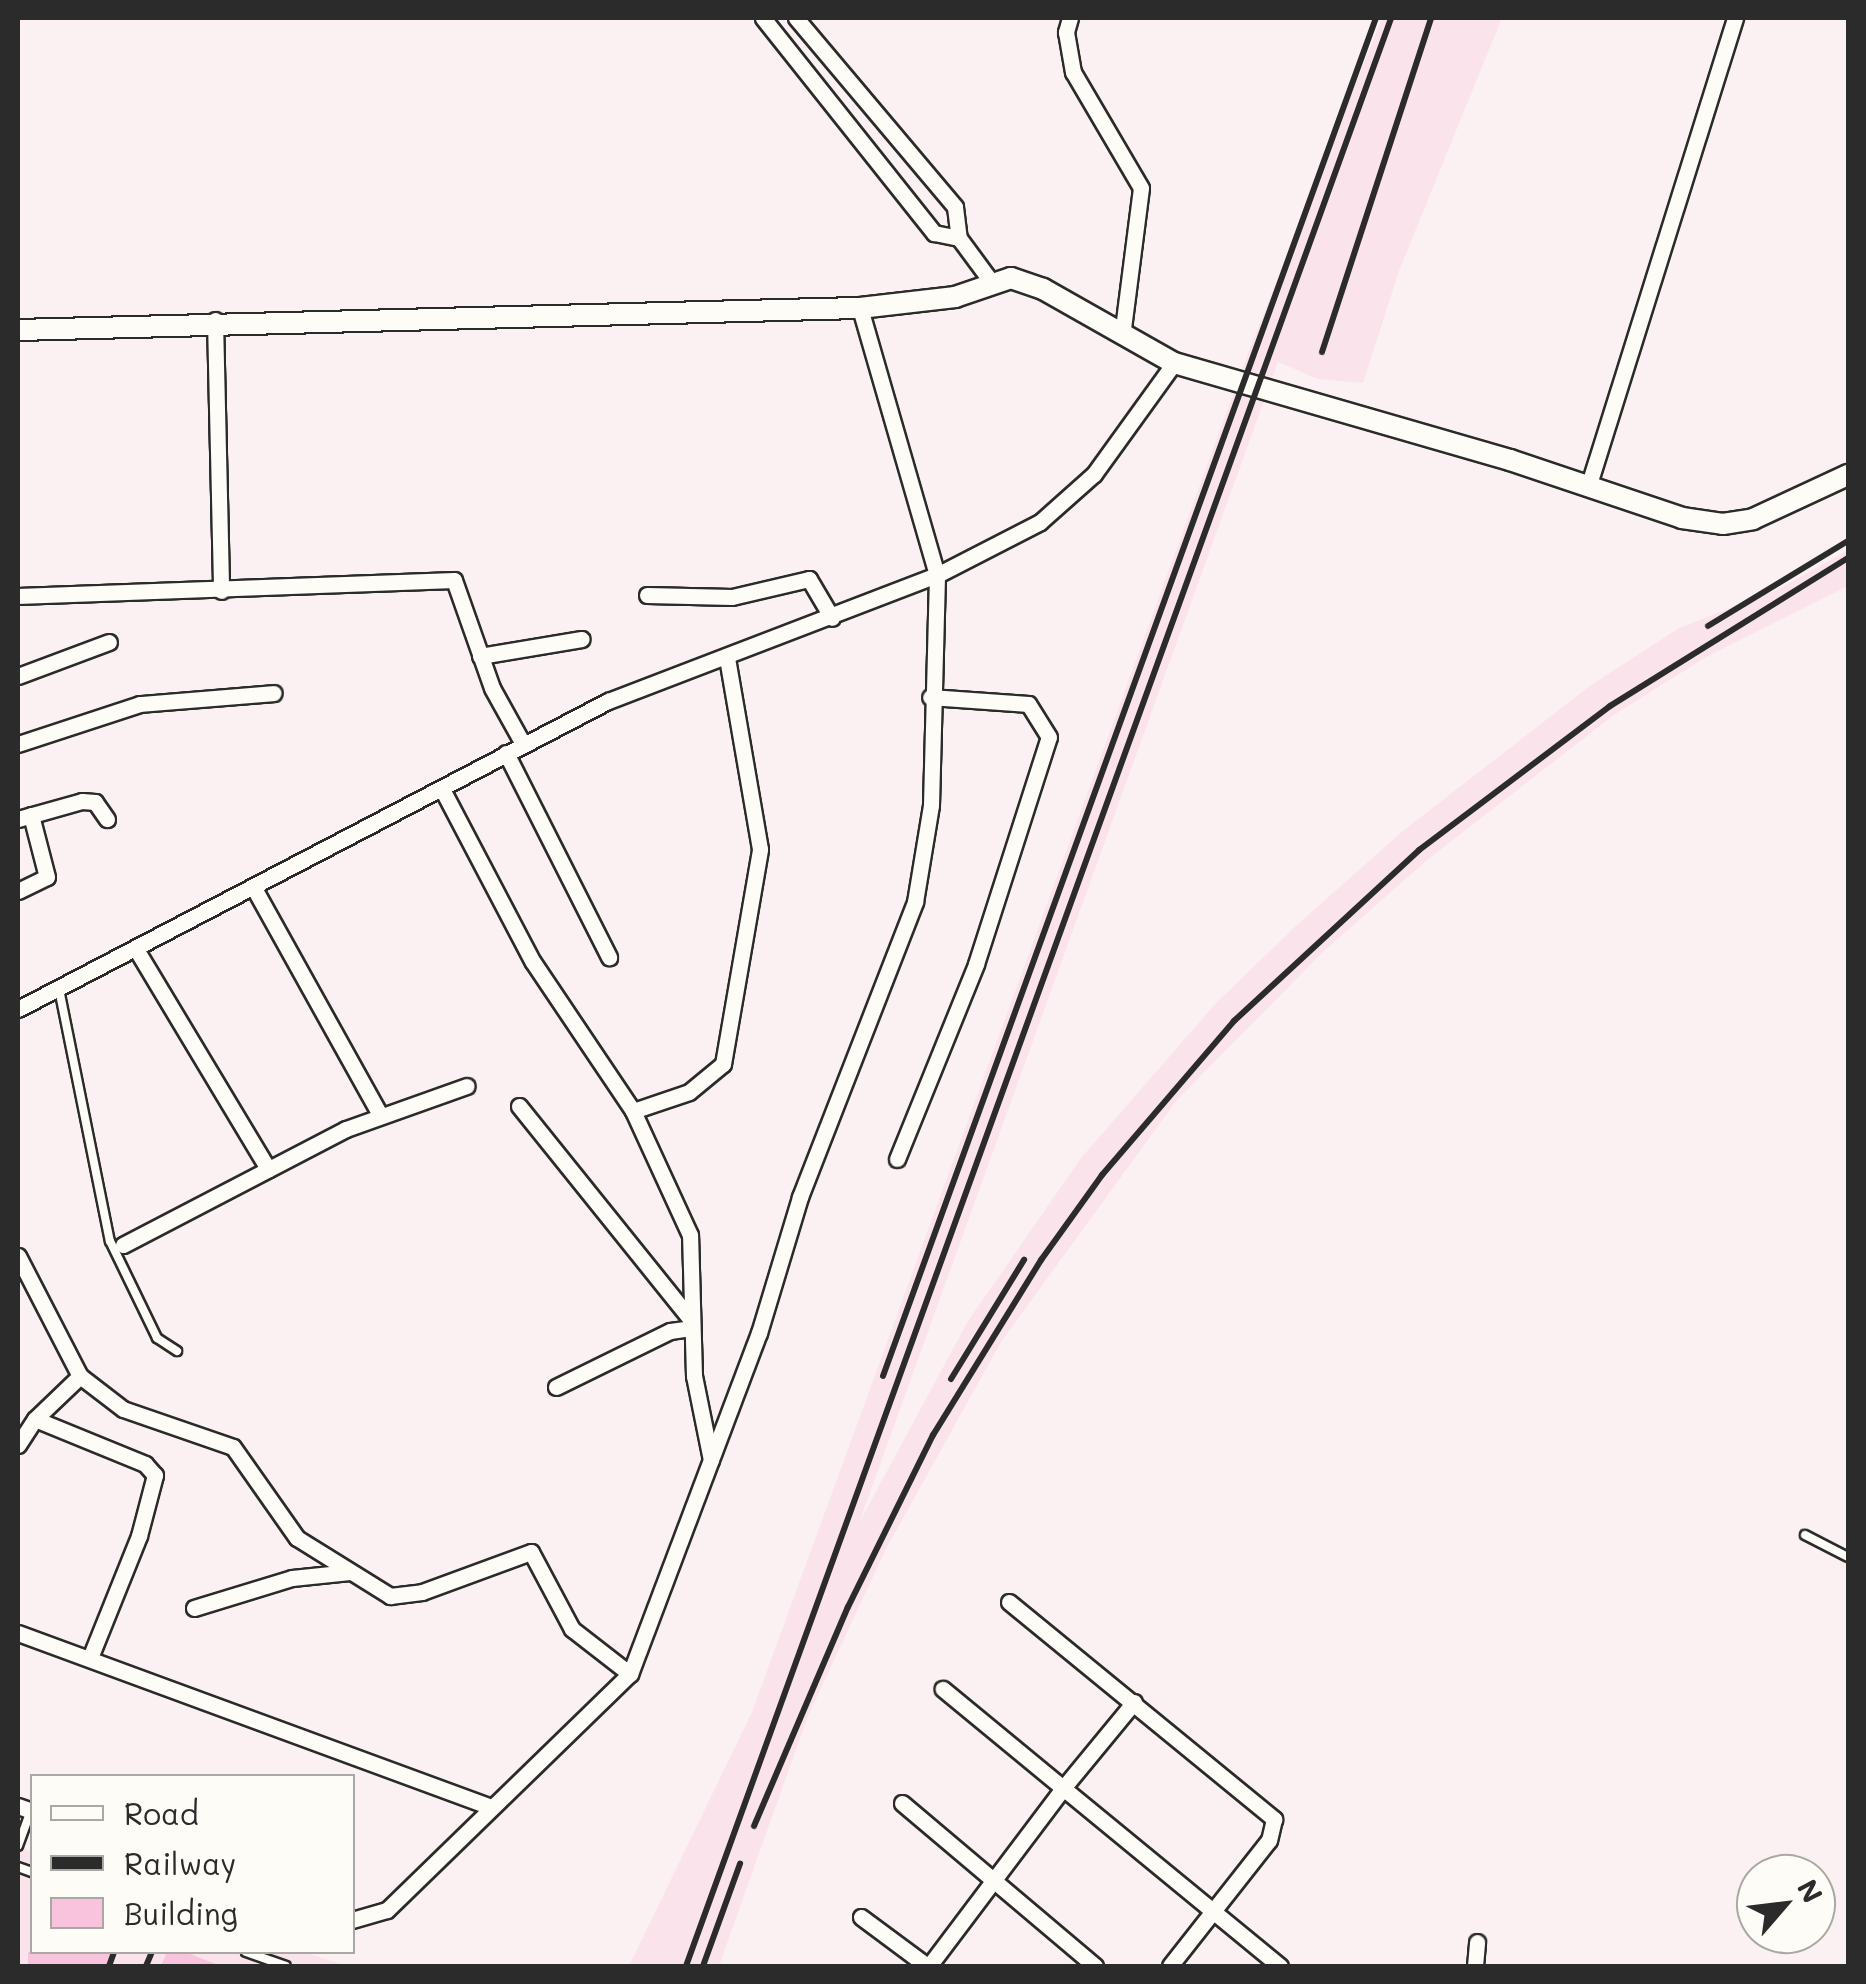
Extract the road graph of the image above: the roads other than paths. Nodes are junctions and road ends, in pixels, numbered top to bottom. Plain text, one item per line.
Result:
1 (763, 18) edge
2 (796, 18) edge
3 (1070, 18) edge
4 (1735, 18) edge
5 (959, 238) junction
6 (990, 280) junction
7 (860, 308) junction
8 (215, 320) junction
9 (20, 332) edge
10 (1122, 336) junction
11 (1174, 363) junction
12 (1848, 475) edge
13 (1589, 484) junction
14 (936, 575) junction
15 (221, 591) junction
16 (647, 595) dead end
17 (18, 596) edge
18 (832, 618) junction
19 (582, 639) dead end
20 (109, 642) dead end
21 (480, 656) junction
22 (727, 657) junction
23 (18, 676) edge
24 (274, 692) dead end
25 (930, 698) junction
26 (18, 744) edge
27 (524, 744) junction
28 (506, 753) junction
29 (442, 789) junction
30 (24, 817) edge
31 (107, 819) dead end
32 (256, 890) junction
33 (18, 891) edge
34 (136, 948) junction
35 (609, 957) dead end
36 (58, 988) junction
37 (18, 1009) edge
38 (467, 1086) dead end
39 (520, 1106) dead end
40 (633, 1112) junction
41 (380, 1115) junction
42 (896, 1159) dead end
43 (268, 1169) junction
44 (123, 1245) dead end
45 (18, 1256) edge
46 (691, 1324) junction
47 (177, 1351) dead end
48 (80, 1376) junction
49 (556, 1387) dead end
50 (35, 1419) junction
51 (18, 1445) edge
52 (711, 1460) junction
53 (1804, 1536) dead end
54 (1848, 1556) edge
55 (350, 1572) junction
56 (1009, 1602) dead end
57 (194, 1608) dead end
58 (18, 1633) edge
59 (90, 1658) junction
60 (630, 1674) junction
61 (943, 1690) dead end
62 (1134, 1702) junction
63 (1062, 1788) junction
64 (902, 1804) dead end
65 (487, 1806) junction
66 (30, 1816) edge
67 (18, 1846) edge
68 (995, 1879) junction
69 (1214, 1912) junction
70 (861, 1917) dead end
71 (355, 1919) edge
72 (1477, 1942) dead end
73 (252, 1954) edge
74 (286, 1966) edge
75 (928, 1966) edge
76 (1095, 1966) edge
77 (1170, 1966) edge
78 (1280, 1966) edge
79 (1476, 1966) edge

1 - 5 street
2 - 5 street
3 - 10 street
4 - 13 street
5 - 6 street
6 - 7 street
6 - 10 street
7 - 8 street
7 - 14 street
8 - 9 street
8 - 15 street
10 - 11 street
11 - 13 street
11 - 14 street
12 - 13 street
14 - 18 street
14 - 25 street
15 - 17 street
15 - 21 street
16 - 18 street
18 - 22 street
19 - 21 street
20 - 23 street
21 - 27 street
22 - 27 street
22 - 40 street
24 - 26 street
25 - 42 street
25 - 52 street
27 - 28 street
28 - 29 street
28 - 35 street
29 - 32 street
29 - 40 street
30 - 31 street
30 - 33 street
32 - 34 street
32 - 41 street
34 - 36 street
34 - 43 street
36 - 37 street
36 - 47 lane
38 - 41 street
39 - 46 street
40 - 46 street
41 - 43 street
43 - 44 street
45 - 48 street
46 - 49 street
46 - 52 street
48 - 50 street
48 - 55 street
50 - 51 street
50 - 59 street
52 - 60 street
53 - 54 lane
55 - 57 street
55 - 60 street
56 - 62 street
58 - 59 street
59 - 65 street
60 - 65 street
61 - 63 street
62 - 63 street
62 - 69 street
63 - 68 street
63 - 69 street
64 - 68 street
65 - 71 street
66 - 67 lane
68 - 75 street
68 - 76 street
69 - 77 street
69 - 78 street
70 - 75 street
72 - 79 street
73 - 74 lane

